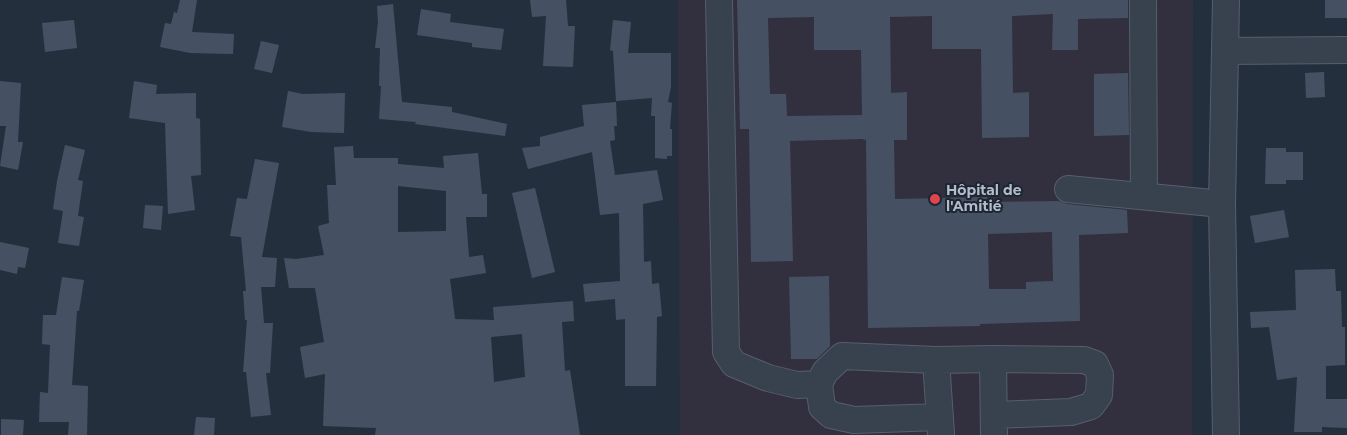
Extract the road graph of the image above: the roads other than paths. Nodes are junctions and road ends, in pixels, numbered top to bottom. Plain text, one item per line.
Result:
1 (719, 0) edge
2 (1143, 0) edge
3 (1226, 0) edge
4 (1347, 50) edge
5 (1226, 51) junction
6 (1068, 189) dead end
7 (1144, 195) junction
8 (1222, 204) junction
9 (993, 358) junction
10 (936, 360) junction
11 (819, 384) junction
12 (994, 425) edge
13 (940, 426) edge
14 (1226, 435) edge

1 - 11 street
2 - 7 street
3 - 5 street
4 - 5 street
5 - 8 street
6 - 7 street
7 - 8 street
8 - 14 street
9 - 10 street
9 - 12 street
9 - 12 street
10 - 11 street
10 - 13 street
11 - 13 street

